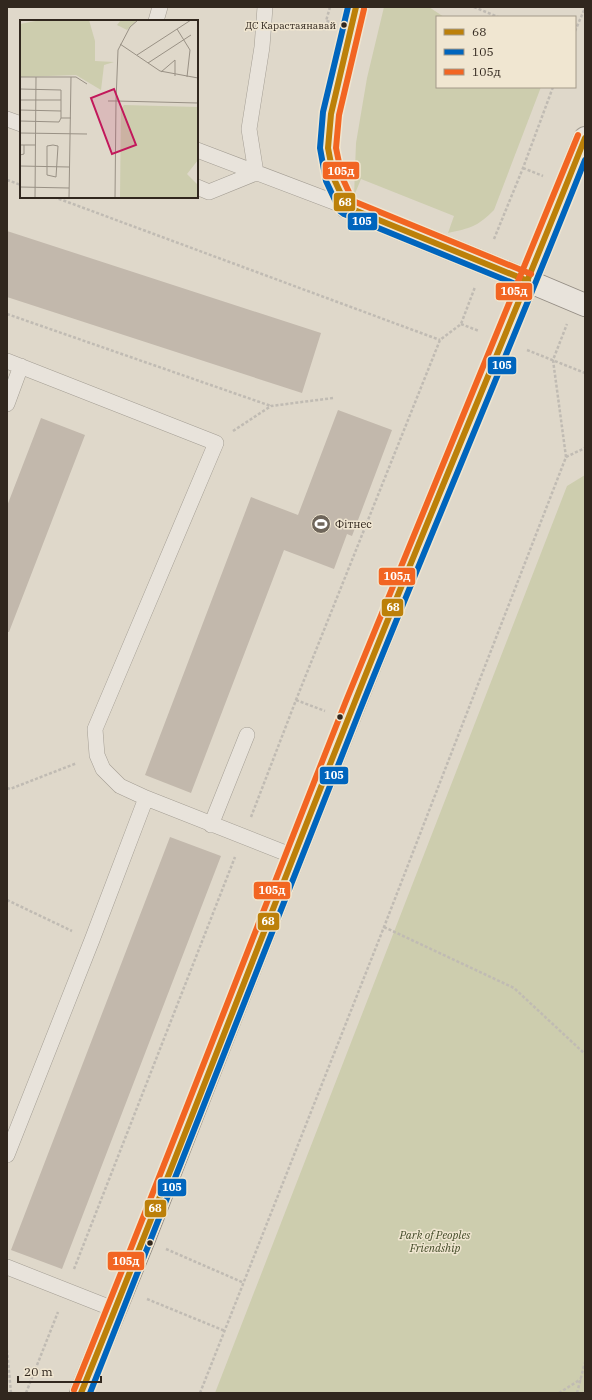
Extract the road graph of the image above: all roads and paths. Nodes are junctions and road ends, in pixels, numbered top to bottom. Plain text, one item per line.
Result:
1 (160, 7) edge
2 (265, 7) edge
3 (330, 7) edge
4 (356, 7) edge
5 (474, 7) edge
6 (585, 8) edge
7 (496, 16) edge
8 (156, 20) edge
9 (326, 21) dead end
10 (576, 29) edge
11 (553, 88) edge
12 (7, 119) edge
13 (20, 124) edge
14 (585, 138) edge
15 (198, 150) edge
16 (523, 168) dead end
17 (256, 173) junction
18 (7, 180) edge
19 (20, 185) edge
20 (198, 187) edge
21 (57, 198) edge
22 (347, 207) junction
23 (528, 281) junction
24 (585, 305) edge
25 (7, 314) edge
26 (7, 361) edge
27 (21, 366) junction
28 (585, 373) edge
29 (333, 398) dead end
30 (7, 404) edge
31 (271, 406) junction
32 (216, 443) junction
33 (585, 448) edge
34 (580, 451) junction
35 (585, 453) edge
36 (566, 457) junction
37 (296, 700) junction
38 (348, 720) junction
39 (247, 735) dead end
40 (97, 755) junction
41 (7, 788) edge
42 (146, 798) junction
43 (211, 825) junction
44 (243, 837) junction
45 (293, 856) junction
46 (7, 900) edge
47 (384, 927) junction
48 (92, 940) junction
49 (585, 1054) edge
50 (7, 1155) edge
51 (144, 1239) junction
52 (7, 1267) edge
53 (244, 1282) junction
54 (67, 1290) junction
55 (124, 1290) junction
56 (116, 1310) junction
57 (225, 1331) junction
58 (7, 1350) edge
59 (585, 1362) edge
60 (581, 1378) junction
61 (11, 1393) edge
62 (26, 1393) edge
63 (81, 1393) edge
64 (200, 1393) edge
65 (560, 1393) edge
66 (577, 1393) edge

1 - 8 lane
2 - 17 lane
3 - 9 path
4 - 22 lane
5 - 7 path
6 - 10 path
11 - 16 path
12 - 13 lane
14 - 23 main road
15 - 17 lane
17 - 20 lane
17 - 22 lane
18 - 19 path
21 - 37 path
22 - 23 main road
23 - 24 main road
23 - 38 main road
25 - 31 path
26 - 27 lane
27 - 30 lane
27 - 32 lane
28 - 36 path
29 - 31 path
31 - 32 path
32 - 40 lane
33 - 34 path
34 - 35 path
34 - 36 path
36 - 47 path
37 - 38 path
37 - 44 path
38 - 45 main road
39 - 43 lane
40 - 41 path
40 - 42 lane
42 - 43 lane
42 - 48 lane
43 - 44 lane
44 - 45 lane
44 - 54 path
45 - 51 main road
46 - 48 path
47 - 49 path
47 - 53 path
48 - 50 lane
51 - 53 path
51 - 55 main road
52 - 54 lane
53 - 57 path
54 - 56 lane
54 - 62 path
55 - 56 main road
55 - 57 path
56 - 63 main road
57 - 64 path
58 - 61 path
59 - 60 path
60 - 65 path
60 - 66 path

